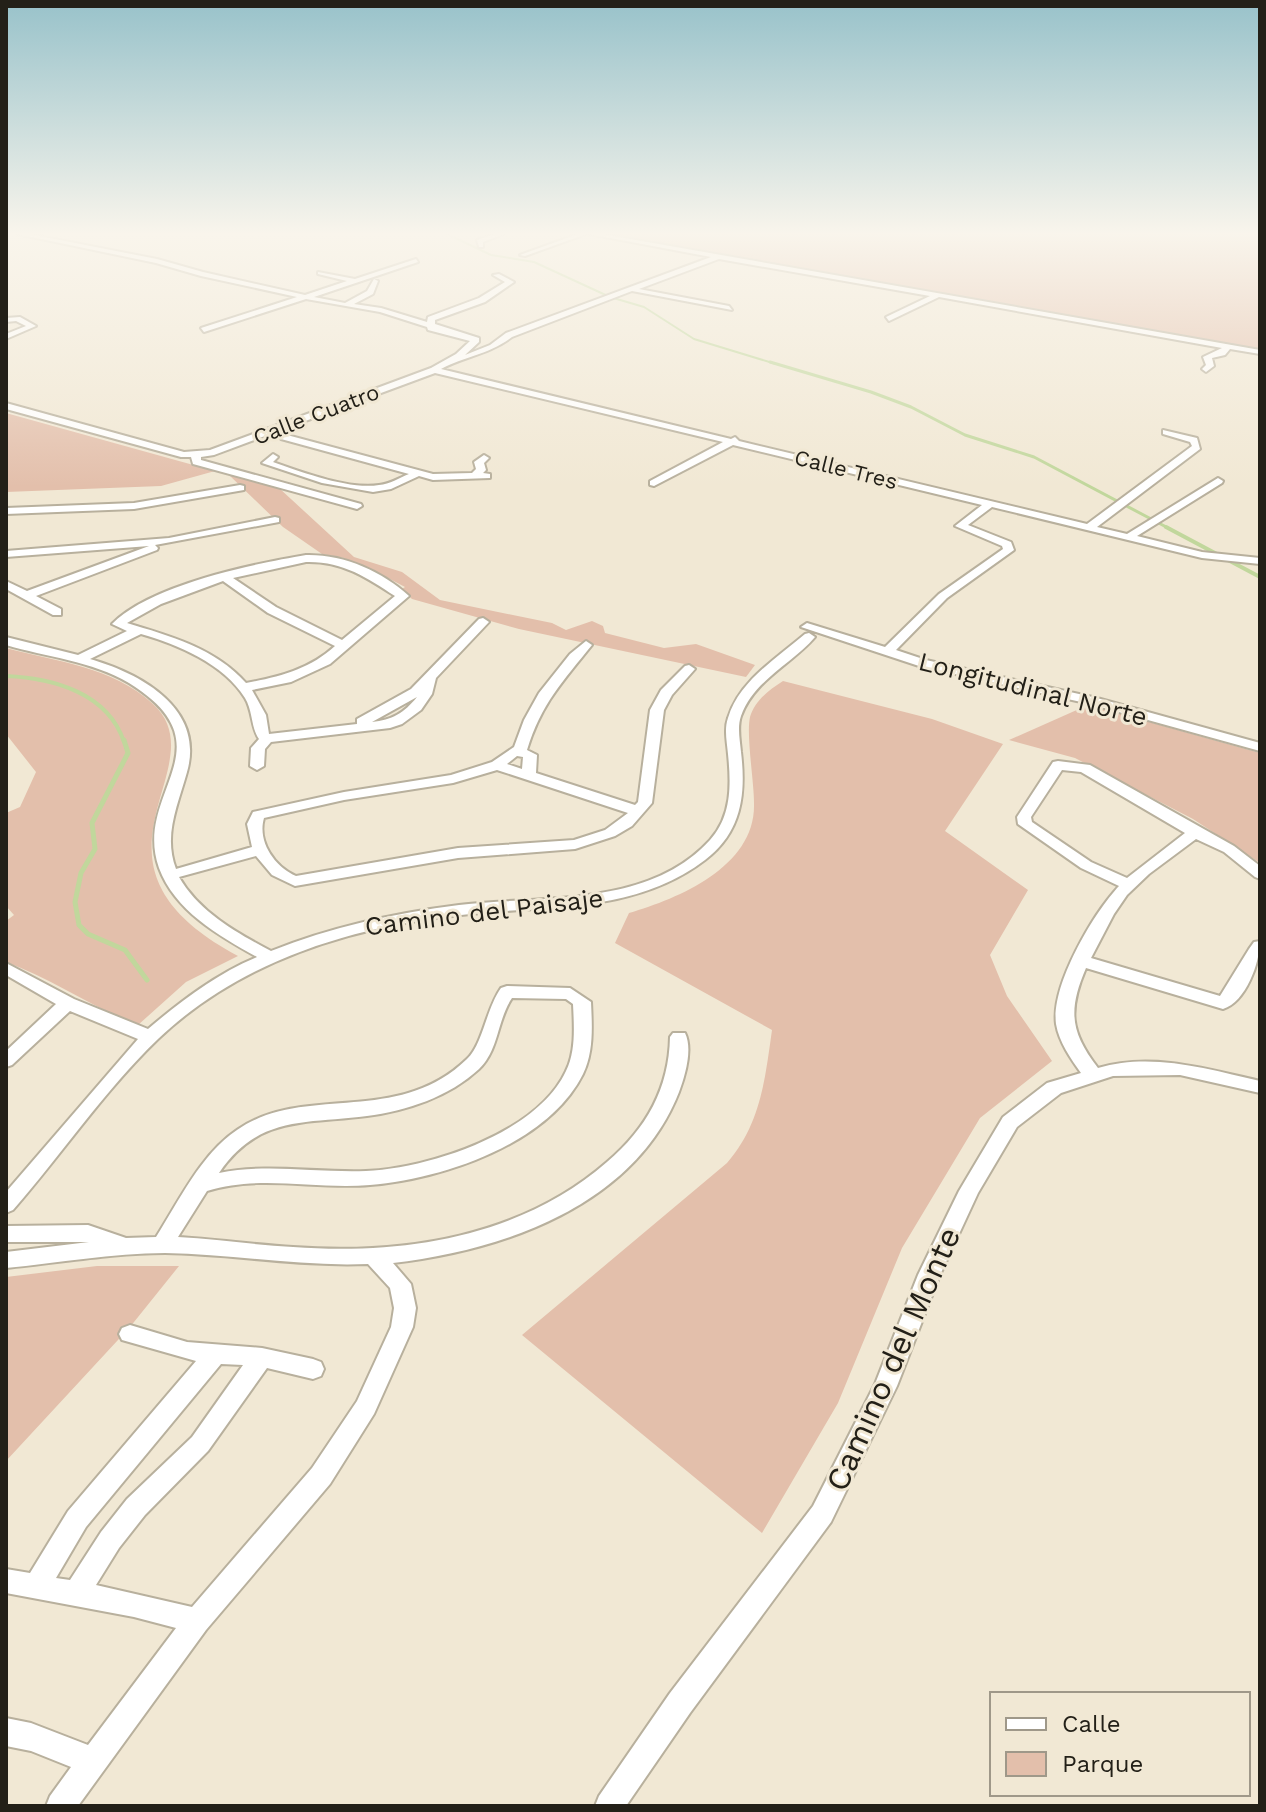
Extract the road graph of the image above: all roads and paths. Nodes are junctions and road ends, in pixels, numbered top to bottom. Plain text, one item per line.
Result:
1 (239, 319) edge
2 (405, 319) edge
3 (432, 319) edge
4 (553, 319) edge
5 (1072, 319) edge
6 (6, 320) edge
7 (431, 328) junction
8 (204, 330) dead end
9 (6, 337) edge
10 (1228, 346) junction
11 (1260, 352) edge
12 (1206, 369) dead end
13 (434, 370) junction
14 (452, 375) junction
15 (6, 406) edge
16 (274, 430) junction
17 (1166, 432) dead end
18 (735, 440) junction
19 (197, 455) junction
20 (273, 457) dead end
21 (484, 458) dead end
22 (418, 473) junction
23 (1218, 481) dead end
24 (654, 483) dead end
25 (240, 488) dead end
26 (990, 504) junction
27 (357, 506) dead end
28 (6, 511) edge
29 (275, 520) dead end
30 (1090, 527) junction
31 (1132, 535) junction
32 (169, 541) junction
33 (6, 554) edge
34 (1260, 561) edge
35 (223, 576) junction
36 (6, 584) edge
37 (24, 596) junction
38 (57, 612) dead end
39 (483, 622) dead end
40 (143, 631) junction
41 (808, 632) joint
42 (6, 641) edge
43 (343, 645) junction
44 (586, 645) dead end
45 (887, 652) junction
46 (84, 660) junction
47 (689, 669) dead end
48 (245, 687) junction
49 (267, 738) junction
50 (1260, 747) edge
51 (520, 750) junction
52 (497, 765) junction
53 (257, 766) dead end
54 (529, 776) junction
55 (638, 811) junction
56 (1195, 832) junction
57 (259, 850) junction
58 (1260, 874) edge
59 (171, 875) junction
60 (1128, 884) junction
61 (1260, 946) edge
62 (269, 957) junction
63 (1082, 961) junction
64 (6, 968) edge
65 (68, 1003) junction
66 (150, 1037) junction
67 (679, 1037) dead end
68 (6, 1061) edge
69 (1092, 1074) junction
70 (1260, 1087) edge
71 (200, 1186) junction
72 (6, 1205) edge
73 (6, 1234) edge
74 (162, 1245) junction
75 (130, 1248) junction
76 (373, 1256) junction
77 (6, 1260) edge
78 (130, 1334) dead end
79 (216, 1354) junction
80 (262, 1357) junction
81 (313, 1369) dead end
82 (6, 1581) edge
83 (36, 1587) junction
84 (76, 1593) junction
85 (197, 1621) junction
86 (6, 1732) edge
87 (94, 1762) junction
88 (60, 1806) edge
89 (609, 1806) edge

1 - 8 street
2 - 7 street
3 - 7 street
4 - 14 street
5 - 10 street
6 - 9 street
7 - 13 street, Calle Cuatro
10 - 11 street
10 - 12 street
13 - 14 street, Calle Tres
13 - 16 street, Calle Cuatro
14 - 18 street, Calle Tres
15 - 19 street
16 - 19 street, Calle Cuatro
16 - 22 street
17 - 30 street
18 - 24 street
18 - 26 street, Calle Tres
19 - 27 street
20 - 22 street
21 - 22 street
23 - 31 street
25 - 28 street
26 - 30 street, Calle Tres
26 - 45 street
29 - 32 street
30 - 31 street, Calle Tres
31 - 34 street, Calle Tres
32 - 33 street
32 - 37 street
35 - 40 street
35 - 43 street
35 - 43 street
36 - 37 street
37 - 38 street
39 - 49 street
40 - 46 street
40 - 48 street
41 - 45 street, Longitudinal Norte
41 - 62 street, Camino del Paisaje
42 - 46 street
43 - 48 street
44 - 51 street
45 - 50 street, Longitudinal Norte
46 - 59 street
47 - 55 street
48 - 49 street
49 - 53 street
51 - 52 street
51 - 54 street
52 - 54 street
52 - 57 street
54 - 55 street
55 - 57 street
56 - 58 street
56 - 60 street
56 - 60 street
57 - 59 street
59 - 62 street
60 - 63 street
61 - 63 street
62 - 66 street, Camino del Paisaje
63 - 69 street
64 - 65 street
65 - 66 street
65 - 68 street
66 - 72 street, Camino del Paisaje
67 - 76 street
69 - 70 street, Camino del Monte
69 - 89 street, Camino del Monte
71 - 71 street
71 - 74 street
73 - 75 street
74 - 75 street
74 - 76 street
75 - 77 street
76 - 85 street
78 - 79 street
79 - 80 street
79 - 83 street
80 - 81 street
80 - 84 street
82 - 83 street
83 - 84 street
84 - 85 street
85 - 87 street
86 - 87 street
87 - 88 street

